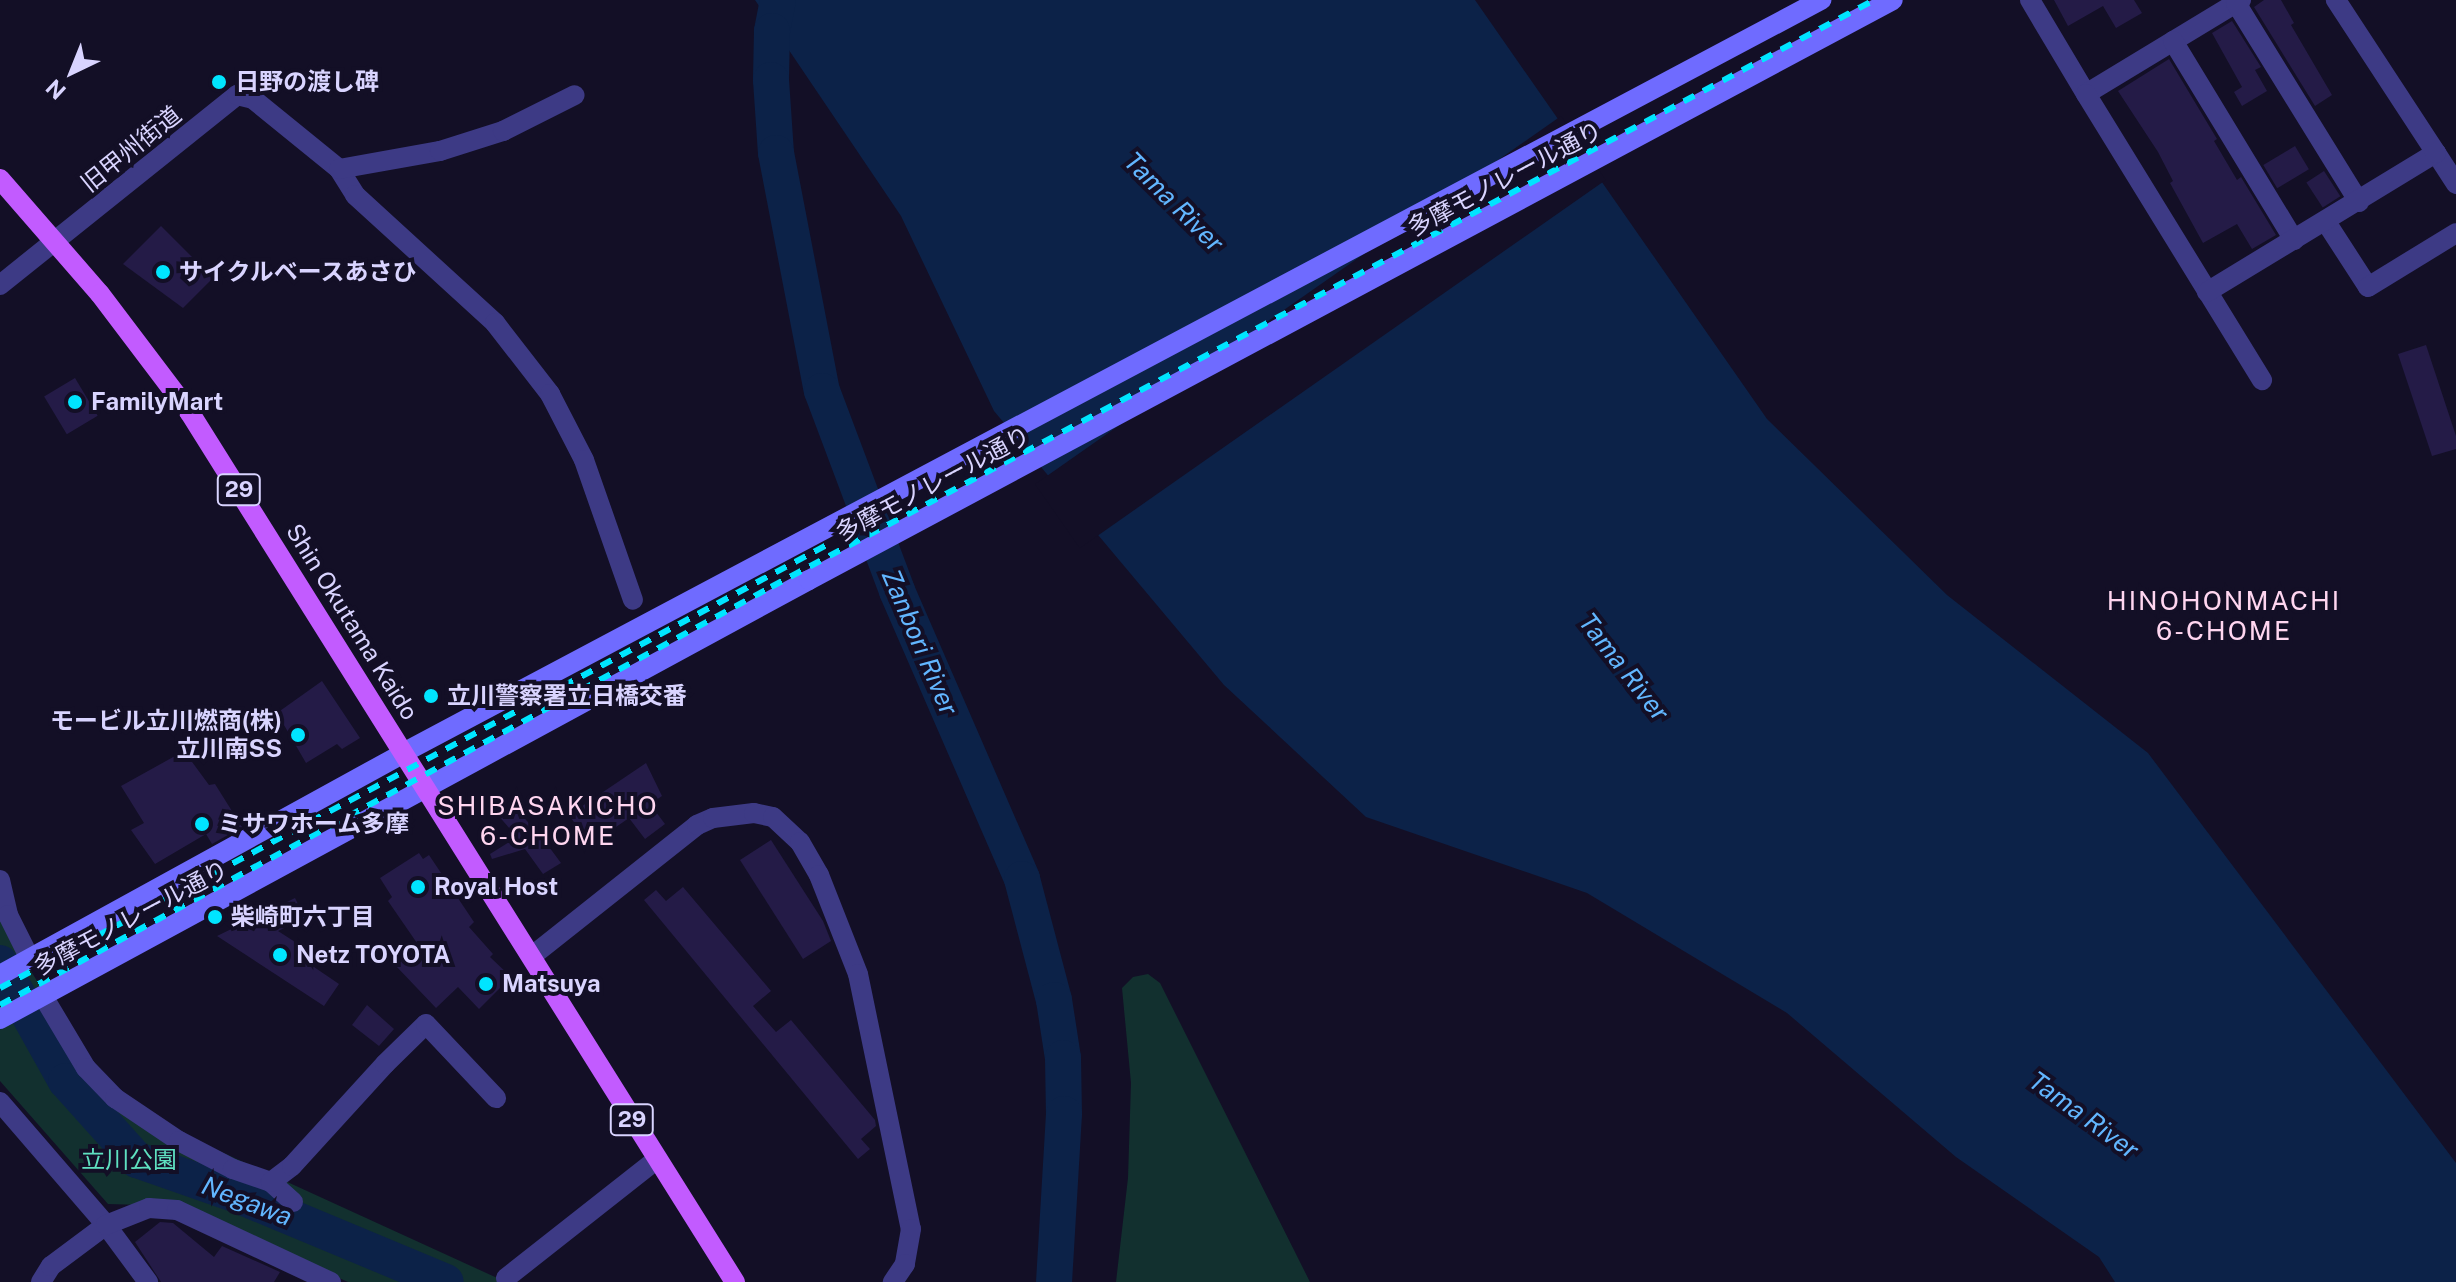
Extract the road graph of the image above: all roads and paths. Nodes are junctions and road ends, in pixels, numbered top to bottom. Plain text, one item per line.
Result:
1 (1821, 0) edge
2 (1893, 0) edge
3 (2030, 0) edge
4 (2336, 0) edge
5 (2239, 1) edge
6 (2173, 41) junction
7 (2086, 94) junction
8 (575, 95) dead end
9 (2436, 153) junction
10 (339, 169) junction
11 (0, 179) edge
12 (2456, 184) edge
13 (2359, 202) junction
14 (2326, 222) junction
15 (2456, 233) edge
16 (2294, 240) junction
17 (56, 241) junction
18 (0, 285) edge
19 (2207, 292) junction
20 (2262, 380) dead end
21 (633, 600) dead end
22 (403, 753) junction
23 (426, 789) junction
24 (0, 880) edge
25 (532, 956) junction
26 (27, 961) junction
27 (0, 975) edge
28 (42, 996) junction
29 (0, 1019) edge
30 (496, 1098) dead end
31 (0, 1102) edge
32 (657, 1159) junction
33 (271, 1182) junction
34 (293, 1202) dead end
35 (106, 1225) junction
36 (506, 1278) dead end
37 (41, 1282) edge
38 (148, 1282) edge
39 (331, 1282) edge
40 (735, 1282) edge
41 (893, 1282) edge

1 - 22 main road, 多摩モノレール通り
2 - 23 main road, 多摩モノレール通り
3 - 7 street
4 - 9 street
5 - 6 street
5 - 13 street
6 - 7 street
6 - 16 street
7 - 19 street
8 - 10 street
9 - 12 street
9 - 13 street
10 - 17 street, 旧甲州街道
10 - 21 street
11 - 17 main road, Shin Okutama Kaido / 29
13 - 14 street
14 - 15 street
14 - 16 street
16 - 19 street
17 - 18 street, 旧甲州街道
17 - 22 main road, Shin Okutama Kaido / 29
19 - 20 street
22 - 23 main road, Shin Okutama Kaido / 29
22 - 26 main road, 多摩モノレール通り
23 - 25 main road, 29
23 - 28 main road, 多摩モノレール通り
24 - 26 street
25 - 32 main road, 29
25 - 41 street
26 - 27 main road, 多摩モノレール通り
28 - 29 main road, 多摩モノレール通り
28 - 33 street
30 - 33 street
31 - 35 street
32 - 36 street
32 - 40 main road, 29
33 - 34 street
35 - 37 street
35 - 38 street
35 - 39 street

